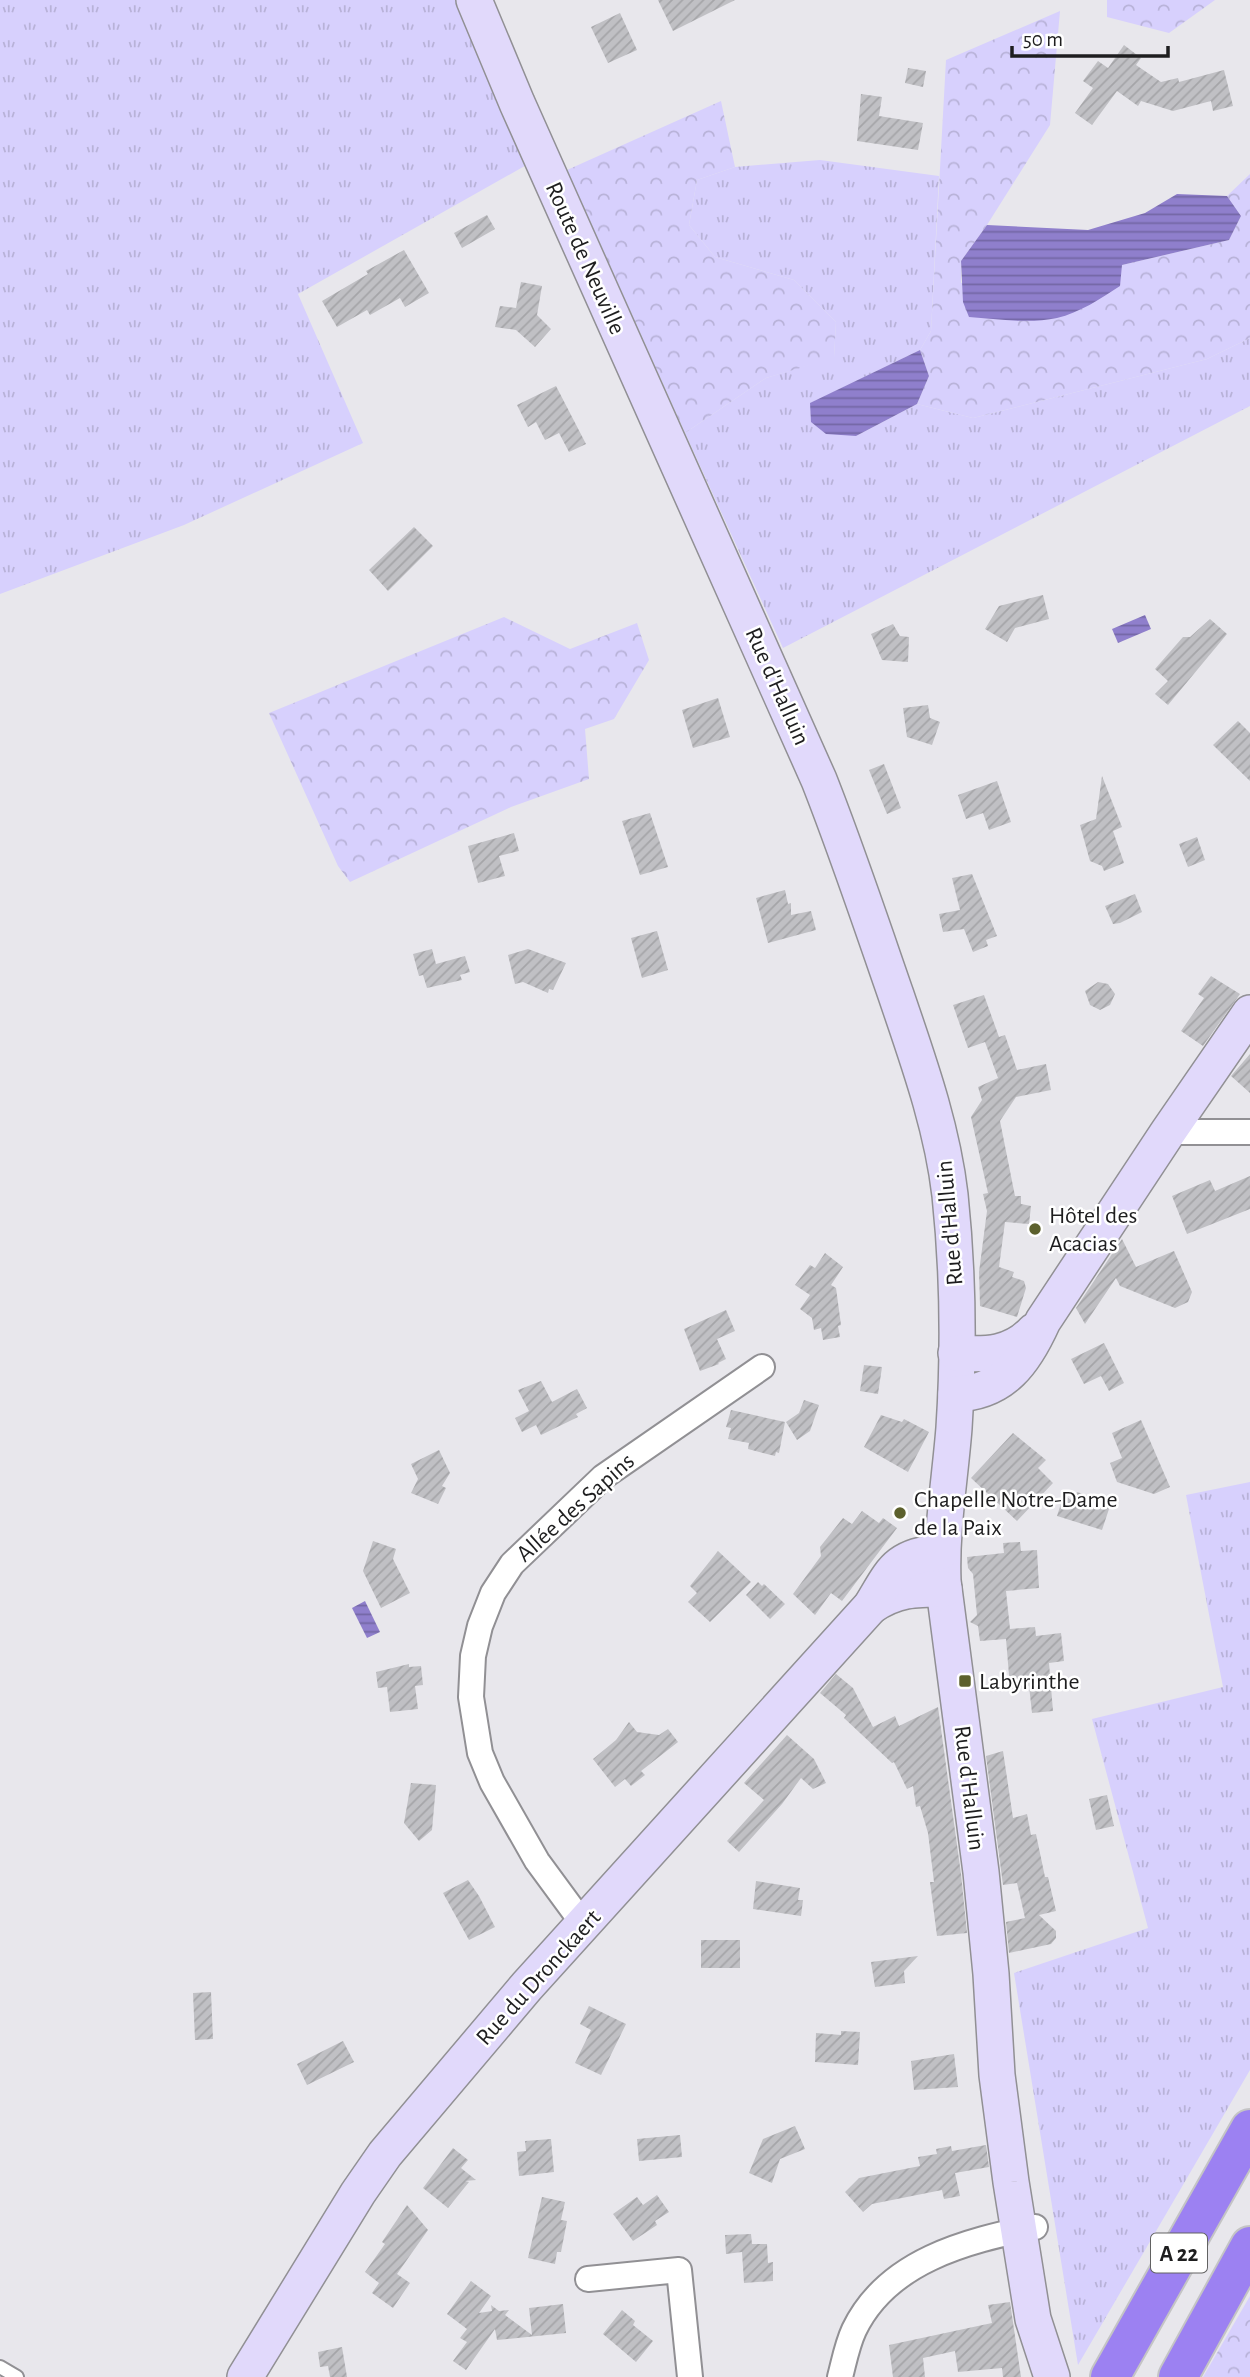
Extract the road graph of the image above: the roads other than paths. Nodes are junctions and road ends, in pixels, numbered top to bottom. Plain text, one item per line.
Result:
1 (474, 0) edge
2 (701, 515) joint
3 (1250, 1013) edge
4 (1168, 1132) junction
5 (1250, 1132) edge
6 (1044, 1321) junction
7 (956, 1353) junction
8 (762, 1367) dead end
9 (956, 1394) junction
10 (942, 1551) junction
11 (944, 1590) junction
12 (871, 1606) junction
13 (584, 1925) junction
14 (1250, 2129) edge
15 (1027, 2228) junction
16 (1250, 2246) edge
17 (588, 2279) dead end
18 (0, 2367) edge
19 (18, 2377) edge
20 (245, 2377) edge
21 (690, 2377) edge
22 (840, 2377) edge
23 (1052, 2377) edge
24 (1060, 2377) edge
25 (1110, 2377) edge
26 (1178, 2377) edge

1 - 2 main road, Route de Neuville
2 - 7 main road, Rue d'Halluin
3 - 4 main road
4 - 5 street
4 - 6 main road
6 - 7 main road
6 - 9 main road
7 - 9 main road, Rue d'Halluin
8 - 13 street, Allée des Sapins
9 - 10 main road, Rue d'Halluin
10 - 11 main road, Rue d'Halluin
10 - 12 main road, Rue du Dronckaert
11 - 12 main road, Rue du Dronckaert
11 - 15 main road, Rue d'Halluin
12 - 13 main road, Rue du Dronckaert
13 - 20 main road, Rue du Dronckaert
14 - 25 highway, A 22
15 - 22 street
15 - 23 main road, Rue d'Halluin
15 - 24 main road, Rue d'Halluin
16 - 26 highway, A 22
17 - 21 street
18 - 19 lane

